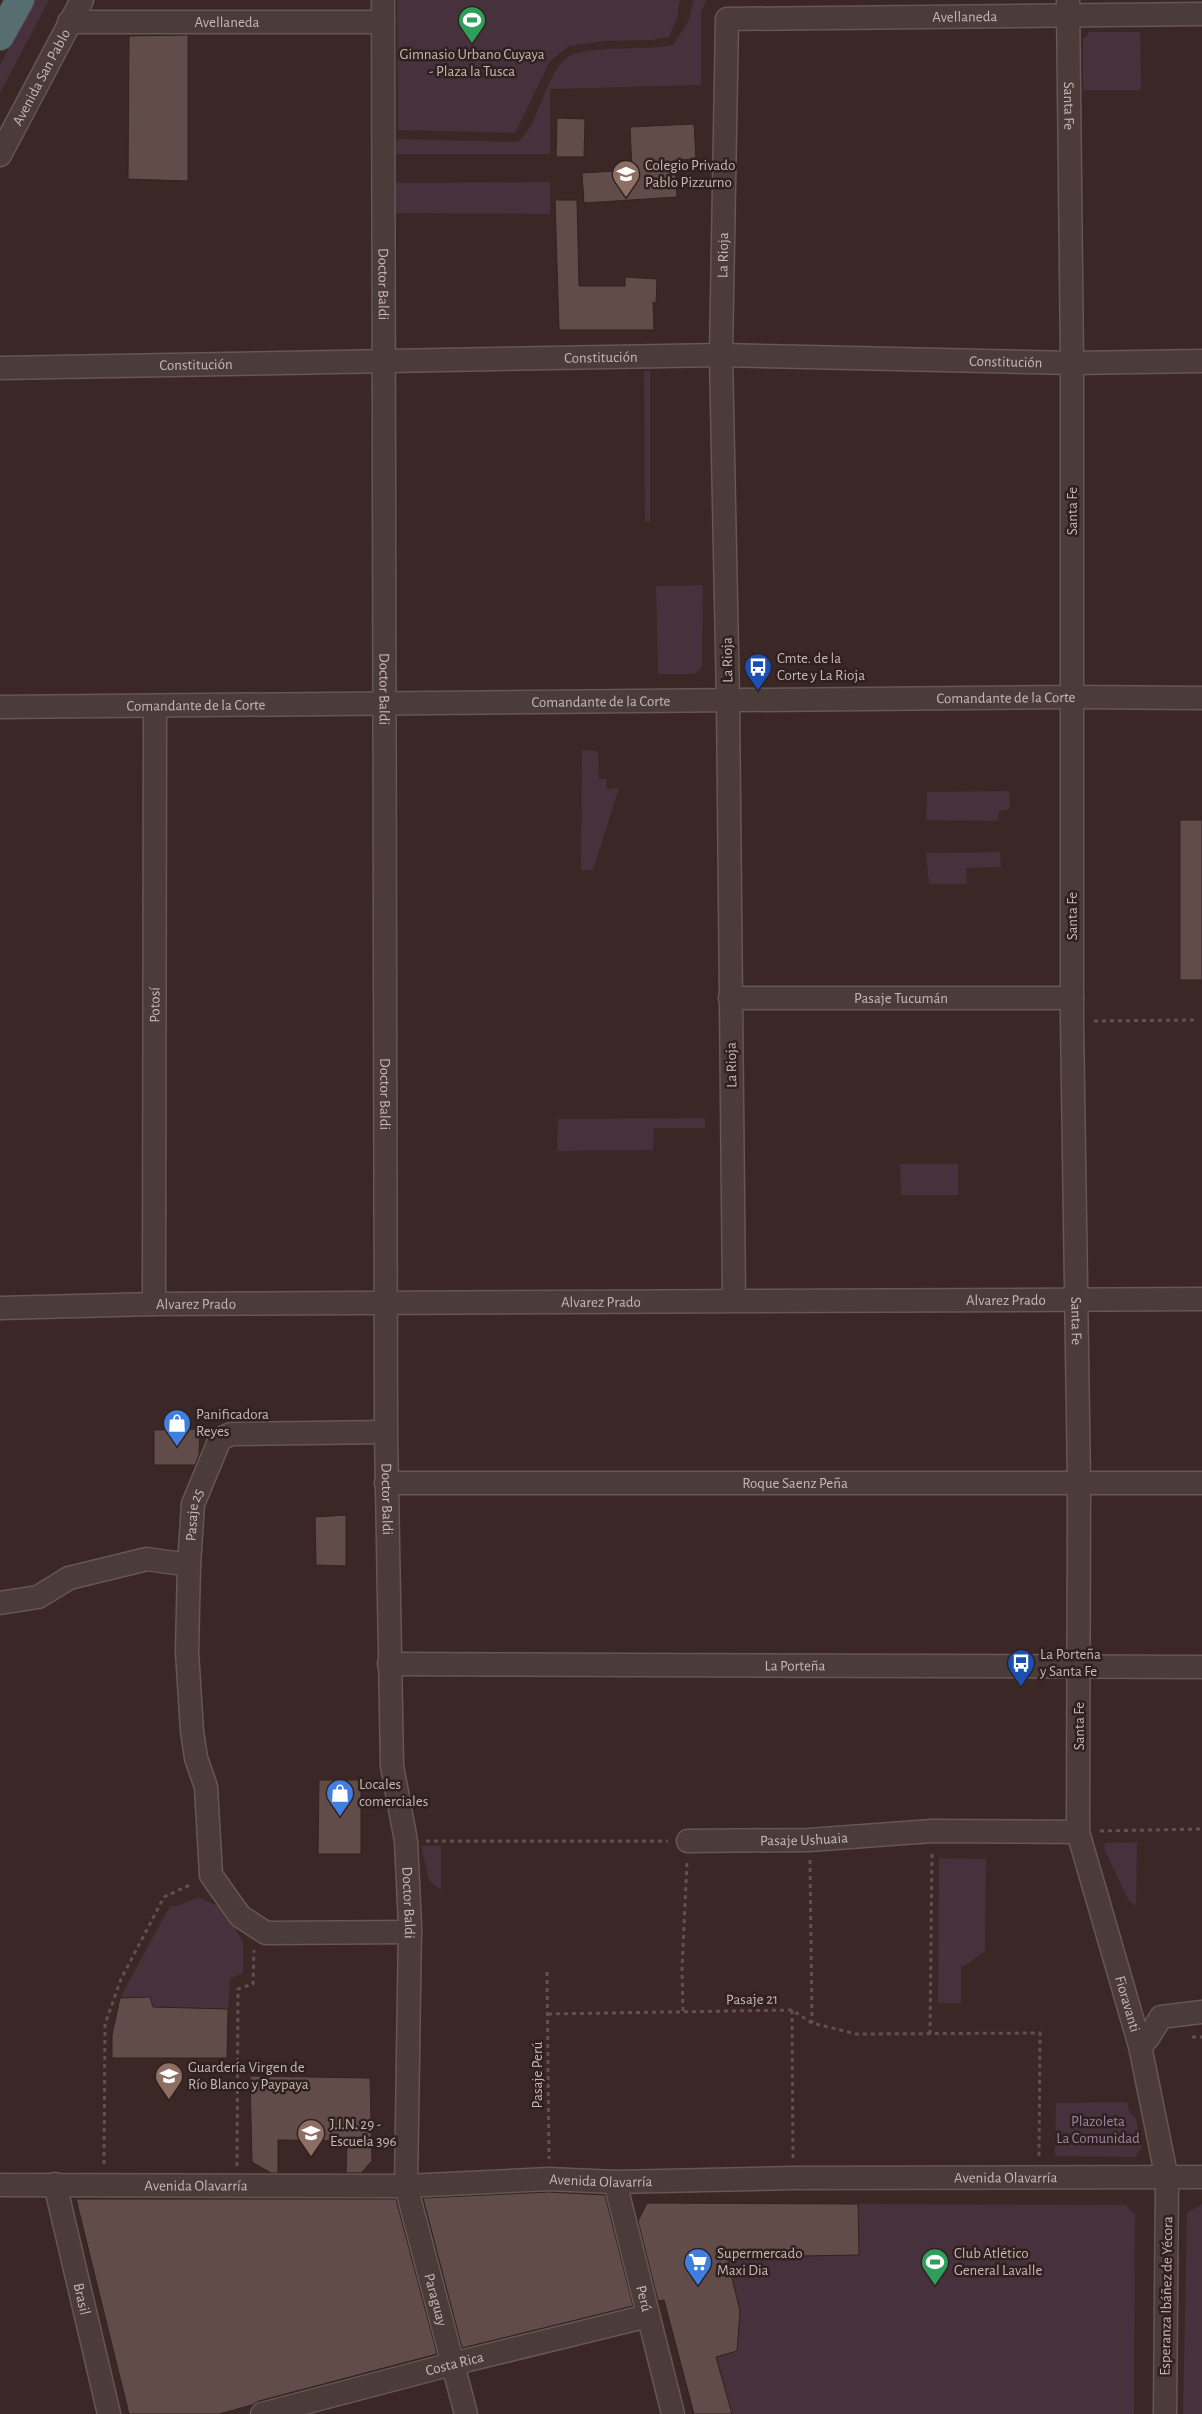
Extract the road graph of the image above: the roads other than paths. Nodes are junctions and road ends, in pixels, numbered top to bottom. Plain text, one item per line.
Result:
1 (20, 0) edge
2 (82, 0) edge
3 (1068, 7) edge
4 (383, 11) edge
5 (1202, 14) edge
6 (727, 19) joint
7 (69, 22) junction
8 (0, 36) edge
9 (0, 154) edge
10 (721, 355) junction
11 (1202, 360) edge
12 (382, 361) junction
13 (1072, 363) junction
14 (0, 368) edge
15 (1072, 697) junction
16 (1202, 698) edge
17 (728, 702) junction
18 (383, 704) junction
19 (0, 707) edge
20 (155, 707) junction
21 (730, 998) junction
22 (1072, 998) junction
23 (1202, 1299) edge
24 (734, 1300) junction
25 (1074, 1300) junction
26 (154, 1304) junction
27 (385, 1304) junction
28 (0, 1308) edge
29 (386, 1432) junction
30 (386, 1483) junction
31 (1202, 1483) edge
32 (1079, 1484) junction
33 (189, 1565) junction
34 (0, 1603) edge
35 (389, 1664) junction
36 (1202, 1667) edge
37 (1079, 1668) junction
38 (1078, 1832) junction
39 (688, 1841) road end
40 (410, 1932) junction
41 (1202, 2012) edge
42 (1140, 2046) junction
43 (1202, 2177) edge
44 (1167, 2178) junction
45 (615, 2182) junction
46 (55, 2184) junction
47 (0, 2185) edge
48 (406, 2186) junction
49 (648, 2316) junction
50 (452, 2364) junction
51 (109, 2414) edge
52 (262, 2414) edge
53 (466, 2414) edge
54 (673, 2414) edge
55 (1165, 2414) edge

1 - 8 highway
2 - 7 street, Avenida San Pablo
3 - 5 street, Avellaneda
3 - 6 street, Avellaneda
3 - 13 street, Santa Fe
4 - 7 street, Avellaneda
4 - 12 street, Doctor Baldi
6 - 10 street, La Rioja
7 - 9 street, Avenida San Pablo
10 - 12 street, Constitución
10 - 13 street, Constitución
10 - 17 street, La Rioja
11 - 13 street, Constitución
12 - 14 street, Constitución
12 - 18 street, Doctor Baldi
13 - 15 street, Santa Fe
15 - 16 street, Comandante de la Corte
15 - 17 street, Comandante de la Corte
15 - 22 street, Santa Fe
17 - 18 street, Comandante de la Corte
17 - 21 street, La Rioja
18 - 20 street, Comandante de la Corte
18 - 27 street, Doctor Baldi
19 - 20 street, Comandante de la Corte
20 - 26 street, Potosí
21 - 22 street, Pasaje Tucumán
21 - 24 street, La Rioja
22 - 25 street, Santa Fe
23 - 25 street, Alvarez Prado
24 - 25 street, Alvarez Prado
24 - 27 street, Alvarez Prado
25 - 32 street, Santa Fe
26 - 27 street, Alvarez Prado
26 - 28 street, Alvarez Prado
27 - 29 street, Doctor Baldi
29 - 30 street, Doctor Baldi
29 - 33 street, Pasaje 25
30 - 32 street, Roque Saenz Peña
30 - 35 street, Doctor Baldi
31 - 32 street, Roque Saenz Peña
32 - 37 street, Santa Fe
33 - 34 street
33 - 40 street, Pasaje 25
35 - 37 street, La Porteña
35 - 40 street, Doctor Baldi
36 - 37 street, La Porteña
37 - 38 street, Santa Fe
38 - 39 street, Pasaje Ushuaia
38 - 42 street, Fioravanti
40 - 48 street, Doctor Baldi
41 - 42 street
42 - 44 street, Fioravanti
43 - 44 street, Avenida Olavarría
44 - 45 street, Avenida Olavarría
44 - 55 street, Esperanza Ibáñez de Yécora
45 - 48 street, Avenida Olavarría
45 - 49 street, Perú
46 - 47 street, Avenida Olavarría
46 - 48 street, Avenida Olavarría
46 - 51 street, Brasil
48 - 50 street, Paraguay
49 - 50 street, Costa Rica
49 - 54 street, Perú
50 - 52 street, Costa Rica
50 - 53 street, Paraguay

